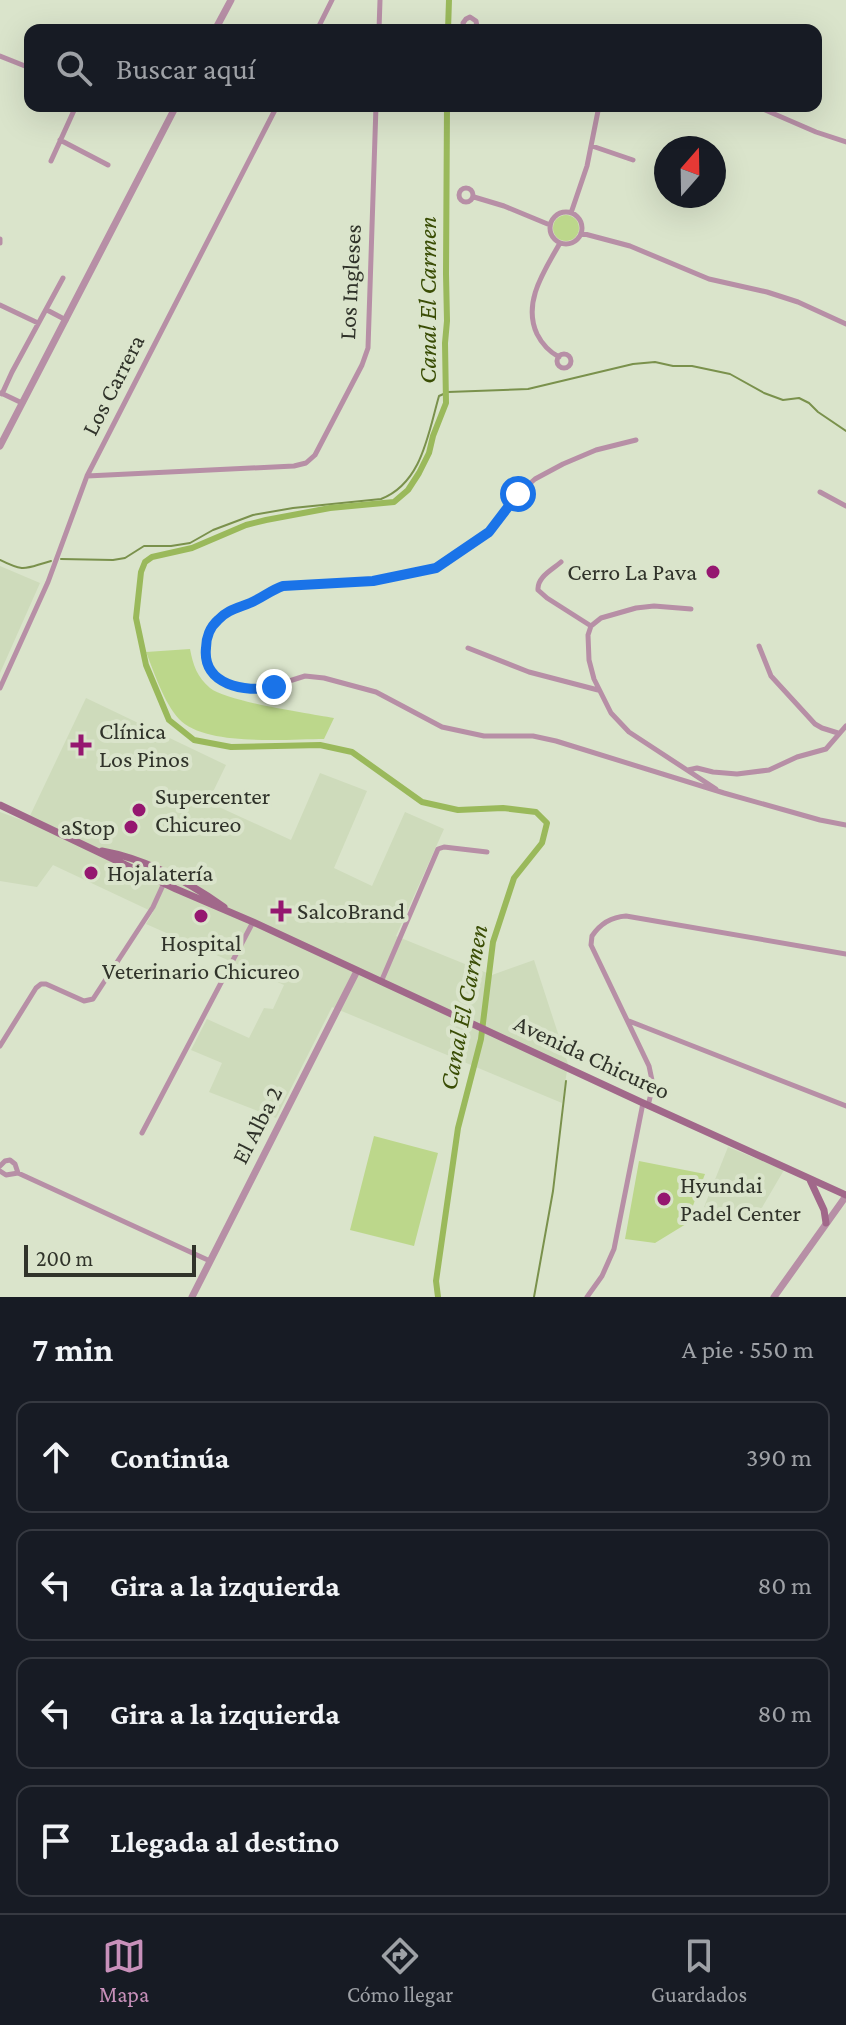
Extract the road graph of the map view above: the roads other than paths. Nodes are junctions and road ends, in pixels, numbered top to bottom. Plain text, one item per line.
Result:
1 (231, 0) edge
2 (332, 0) edge
3 (380, 0) edge
4 (218, 24) edge
5 (320, 24) edge
6 (379, 24) edge
7 (0, 56) edge
8 (24, 66) edge
9 (73, 112) edge
10 (173, 112) edge
11 (274, 112) edge
12 (376, 112) edge
13 (598, 112) edge
14 (770, 112) edge
15 (60, 140) junction
16 (846, 142) edge
17 (592, 146) junction
18 (633, 160) dead end
19 (51, 161) dead end
20 (108, 165) dead end
21 (474, 197) dead end
22 (571, 213) junction
23 (550, 225) junction
24 (581, 233) junction
25 (560, 243) junction
26 (63, 278) dead end
27 (0, 305) edge
28 (47, 310) junction
29 (66, 320) junction
30 (38, 323) junction
31 (846, 324) edge
32 (559, 357) dead end
33 (1, 393) edge
34 (22, 403) junction
35 (636, 440) dead end
36 (0, 446) edge
37 (87, 476) junction
38 (820, 492) dead end
39 (846, 506) edge
40 (561, 562) dead end
41 (691, 609) dead end
42 (591, 626) junction
43 (759, 646) dead end
44 (468, 648) dead end
45 (0, 688) edge
46 (599, 690) junction
47 (846, 726) edge
48 (838, 733) junction
49 (687, 771) junction
50 (724, 793) junction
51 (0, 805) edge
52 (846, 825) edge
53 (96, 850) junction
54 (487, 852) dead end
55 (164, 883) junction
56 (234, 914) junction
57 (253, 922) junction
58 (846, 954) edge
59 (357, 971) junction
60 (381, 982) junction
61 (629, 1021) junction
62 (0, 1046) edge
63 (646, 1105) junction
64 (846, 1106) edge
65 (142, 1133) dead end
66 (0, 1168) edge
67 (18, 1173) junction
68 (809, 1179) junction
69 (846, 1195) edge
70 (824, 1210) junction
71 (834, 1212) junction
72 (826, 1223) junction
73 (210, 1261) junction
74 (192, 1297) edge
75 (587, 1297) edge
76 (774, 1297) edge

1 - 4 street
2 - 5 street
3 - 6 street
7 - 8 street
9 - 15 street
10 - 29 street
11 - 37 street, Los Carrera
12 - 37 street, Los Ingleses
13 - 17 street
14 - 16 street
15 - 19 street
15 - 20 street
17 - 18 street
17 - 22 street
21 - 23 street
22 - 23 street
22 - 24 street
23 - 25 street
24 - 25 street
24 - 31 street
25 - 32 street
26 - 28 street
27 - 30 street
28 - 29 street
28 - 30 street
29 - 34 street
30 - 33 street
33 - 34 street
34 - 36 street
35 - 50 street
37 - 45 street, Los Carrera
38 - 39 street
40 - 42 street
41 - 42 street
42 - 46 street
43 - 48 street
44 - 46 street
46 - 49 street
47 - 48 street
48 - 49 street
49 - 50 street
50 - 52 street
51 - 53 main road, Avenida Chicureo
53 - 55 main road, Avenida Chicureo
53 - 56 main road, Avenida Chicureo
54 - 60 street
55 - 56 main road, Avenida Chicureo
55 - 62 street
56 - 57 main road, Avenida Chicureo
57 - 59 main road, Avenida Chicureo
57 - 65 street
58 - 61 street
59 - 60 main road, Avenida Chicureo
59 - 73 street, El Alba 2
60 - 63 main road, Avenida Chicureo
61 - 63 street
61 - 64 street
63 - 68 main road, Avenida Chicureo
63 - 75 street
66 - 67 street
66 - 67 street
67 - 73 street
68 - 69 main road, Avenida Chicureo
68 - 70 main road
69 - 71 street
70 - 71 main road
70 - 72 main road
71 - 72 street
72 - 76 street
73 - 74 street, El Alba 2

